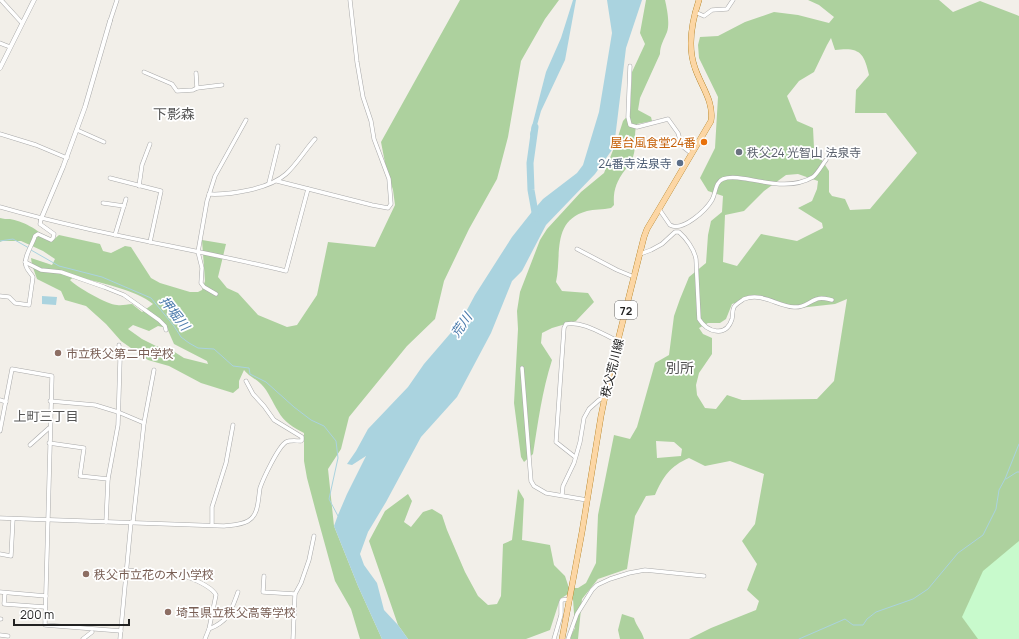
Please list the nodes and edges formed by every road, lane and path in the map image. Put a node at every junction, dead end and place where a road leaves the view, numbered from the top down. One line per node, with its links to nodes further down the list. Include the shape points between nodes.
1 (1, 0): 9 (street)
2 (34, 0): 9 (street)
3 (117, 0): 8 (street)
4 (350, 0): 32 (street, via 364,97 374,139 389,179 391,204 388,208)
5 (699, 0): 7 (main road, 秩父荒川線 / 72)
6 (732, 0): 7 (street, via 727,9 712,10 704,16)
7 (696, 12): 25 (main road, 秩父荒川線 / 72, via 691,52 694,67 710,101 712,113 711,121)
8 (110, 21): 19 (street)
9 (22, 23): 11 (street)
10 (0, 43): 11 (street)
11 (10, 47): 13 (street)
12 (630, 66): 25 (street, via 630,125 637,127 668,119 678,133 682,146)
13 (0, 68)
14 (144, 72): 17 (street, via 172,84 177,91)
15 (196, 73): 17 (street)
16 (222, 85): 17 (street)
17 (197, 88)
18 (246, 120): 33 (street, via 223,161)
19 (77, 130): 22 (street); 26 (street)
20 (0, 134): 26 (street)
21 (315, 139): 29 (street, via 290,170)
22 (104, 142)
23 (150, 144): 31 (street, via 142,165)
24 (278, 146): 30 (street)
25 (692, 154): 38 (main road, 秩父荒川線 / 72)
26 (67, 158): 39 (street)
27 (826, 160): 38 (street, via 814,176 789,185 733,177 723,179 718,182 708,205 696,218 682,225 670,225)
28 (110, 178): 31 (street)
29 (277, 181): 30 (street); 32 (street)
30 (269, 184): 33 (street, via 238,193)
31 (139, 186): 41 (street, via 161,191)
32 (308, 189): 43 (street, via 286,271)
33 (209, 194): 43 (street)
34 (126, 199): 36 (street)
35 (103, 203): 36 (street)
36 (124, 206): 40 (street)
37 (0, 207): 39 (street)
38 (659, 208): 44 (main road, 秩父荒川線 / 72, via 647,229)
39 (41, 219): 40 (street); 45 (street, via 40,224 54,234 53,238 51,240 38,234 35,236)
40 (116, 234): 41 (street)
41 (150, 242): 43 (street)
42 (577, 249): 46 (street)
43 (198, 252): 47 (street, via 202,268 202,286)
44 (640, 254): 46 (main road, 秩父荒川線 / 72); 49 (street, via 662,244 675,232 682,234 695,253 699,319 703,325 716,332 727,326 735,306 743,300 762,297 793,307 801,307 817,298)
45 (25, 262): 48 (street, via 26,268 33,276 29,305); 50 (street, via 40,270 62,272 124,295 156,317)
46 (634, 277): 51 (main road, 秩父荒川線 / 72)
47 (216, 294)
48 (0, 296)
49 (832, 300)
50 (166, 330)
51 (618, 340): 56 (main road, 秩父荒川線 / 72); 67 (street, via 580,324 566,324 564,328 556,442)
52 (119, 345): 60 (street)
53 (522, 368): 69 (street, via 531,481 534,486 546,493)
54 (154, 370): 61 (street)
55 (246, 382): 76 (street, via 274,420 302,437 302,440 287,442 276,455 261,487 254,517 240,524)
56 (605, 397): 67 (street, via 589,409 584,418); 70 (main road, 秩父荒川線 / 72)
57 (0, 400): 59 (street)
58 (50, 401): 59 (street, via 52,376 12,369); 60 (street, via 95,405); 63 (street)
59 (6, 402): 64 (street)
60 (118, 412): 61 (street); 68 (street)
61 (144, 423): 75 (street)
62 (233, 425): 76 (street, via 226,463 212,508)
63 (50, 428): 65 (street); 66 (street)
64 (0, 431)
65 (49, 443): 68 (street, via 84,448 80,476); 73 (street)
66 (30, 445)
67 (575, 457): 69 (street)
68 (108, 479): 74 (street)
69 (562, 495): 70 (street)
70 (587, 500): 86 (main road, 秩父荒川線 / 72)
71 (0, 518): 72 (street)
72 (13, 519): 73 (street); 78 (street, via 11,556)
73 (48, 520): 74 (street); 85 (street)
74 (106, 522): 75 (street)
75 (132, 522): 76 (street); 79 (street)
76 (212, 525)
77 (314, 536): 84 (street, via 309,560)
78 (0, 554)
79 (126, 570): 88 (street, via 185,576 214,591 216,595); 90 (street)
80 (264, 576): 84 (street, via 263,592)
81 (704, 576): 100 (street, via 645,570 597,585 578,614)
82 (2, 592): 85 (street); 87 (street, via 4,604)
83 (238, 592): 88 (street, via 227,619)
84 (295, 594): 97 (street)
85 (46, 596): 87 (street)
86 (570, 599): 98 (street, via 566,598 561,602 561,615); 99 (main road, 秩父荒川線 / 72)
87 (45, 607): 89 (street, via 45,625)
88 (209, 629): 96 (street)
89 (92, 631): 90 (street); 93 (street); 94 (street)
90 (121, 631): 95 (street)
91 (0, 635): 92 (street)
92 (8, 636)
93 (83, 639)
94 (90, 639)
95 (120, 639)
96 (205, 639)
97 (293, 639)
98 (554, 639)
99 (562, 639)
100 (568, 639)

